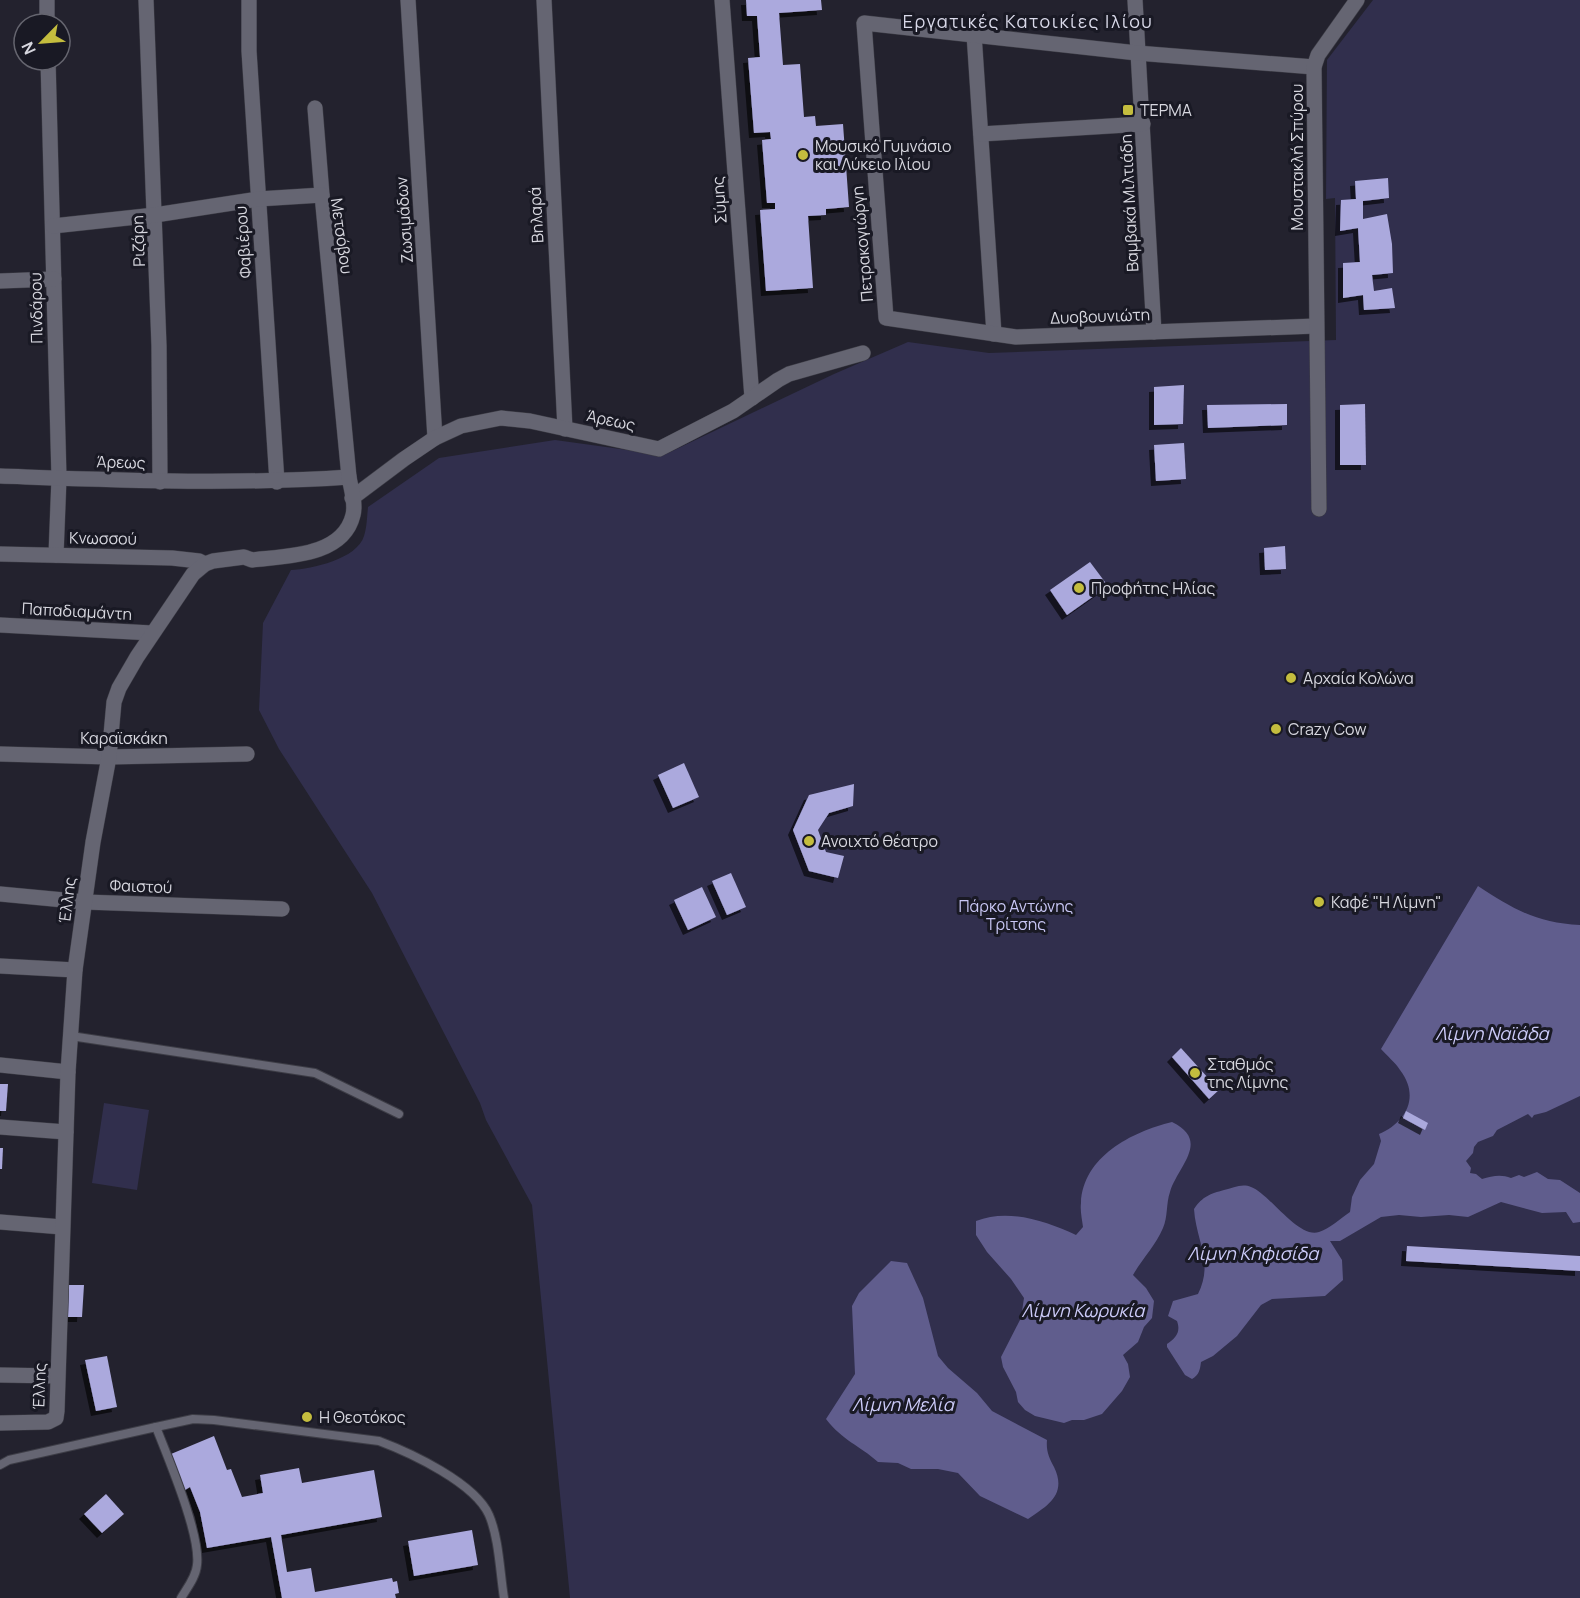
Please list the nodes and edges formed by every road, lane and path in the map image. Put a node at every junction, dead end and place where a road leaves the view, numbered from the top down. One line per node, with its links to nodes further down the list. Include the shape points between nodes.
1 (146, 0): 17 (street, Ριζάρη)
2 (249, 0): 16 (street, Φαβιέρου)
3 (408, 0): 28 (street, Ζωσιμάδων)
4 (544, 0): 27 (street, Βηλαρά)
5 (722, 0): 26 (street, Σύμης)
6 (1135, 0): 9 (street, Βαμβακά Μιλτιάδη)
7 (1357, 0): 10 (street, Μουστακλή Σπύρου, via 1318,55)
8 (974, 34): 9 (street); 14 (street); 21 (street, Πετρακογιώργη, via 864,23)
9 (1137, 53): 10 (street); 13 (street, Βαμβακά Μιλτιάδη)
10 (1314, 67): 22 (street, Μουστακλή Σπύρου)
11 (48, 72): 18 (street, Πινδάρου)
12 (315, 108): 15 (street)
13 (1143, 124): 14 (street); 23 (street, Βαμβακά Μιλτιάδη)
14 (981, 134): 24 (street)
15 (322, 195): 16 (street, Μετσόβου); 30 (street, Μετσόβου)
16 (258, 199): 17 (street, Μετσόβου); 33 (street, Φαβιέρου)
17 (155, 215): 18 (street, Μετσόβου); 32 (street, Ριζάρη)
18 (53, 226): 19 (street, Πινδάρου)
19 (54, 279): 20 (street); 31 (street, Πινδάρου)
20 (0, 281)
21 (886, 318): 24 (street, Δυοβουνιώτη)
22 (1316, 326): 23 (street, Δυοβουνιώτη); 35 (street, Μουστακλή Σπύρου)
23 (1154, 332): 24 (street, Δυοβουνιώτη, via 1016,337)
24 (994, 334)
25 (863, 353): 26 (street, Άρεως, via 789,374)
26 (752, 398): 27 (street, Άρεως, via 659,449)
27 (565, 429): 28 (street, Άρεως, via 501,418 461,426)
28 (435, 438): 34 (street, Άρεως)
29 (0, 476): 31 (street, Άρεως)
30 (349, 477): 33 (street, Άρεως); 34 (street)
31 (59, 478): 32 (street, Άρεως); 37 (street, Πινδάρου)
32 (160, 482): 33 (street, Άρεως)
33 (277, 482)
34 (352, 498): 38 (street, via 353,516 345,532 325,546 309,553 252,560 227,558)
35 (1319, 508)
36 (0, 554): 37 (street, Κνωσσού)
37 (56, 555): 38 (street, Κνωσσού, via 172,558)
38 (205, 564): 40 (street, Έλλης, via 187,581)
39 (0, 625): 40 (street, Παπαδιαμάντη)
40 (152, 633): 43 (street, Έλλης, via 114,702)
41 (0, 754): 43 (street, Καραϊσκάκη)
42 (247, 754): 43 (street, Καραϊσκάκη)
43 (109, 757): 45 (street, Έλλης)
44 (0, 894): 45 (street, Φαιστού)
45 (85, 902): 46 (street, Φαιστού); 48 (street, Έλλης)
46 (282, 909)
47 (0, 966): 48 (street)
48 (75, 970): 49 (street, Έλλης)
49 (71, 1036): 51 (street, Έλλης); 52 (lane, via 315,1073)
50 (0, 1065): 51 (street)
51 (68, 1072): 54 (street, Έλλης)
52 (399, 1114)
53 (0, 1126): 54 (street)
54 (66, 1132): 56 (street, Έλλης)
55 (0, 1222): 56 (street)
56 (62, 1227): 58 (street, Έλλης)
57 (0, 1375): 58 (street)
58 (57, 1376): 59 (street, Έλλης, via 56,1418 48,1422)
59 (0, 1423)
60 (156, 1427): 61 (lane, via 9,1460); 62 (lane, via 197,1551 197,1567); 63 (lane, via 193,1419 214,1420 379,1441 401,1449 482,1501 495,1536)
61 (0, 1466)
62 (181, 1598)
63 (504, 1598)

